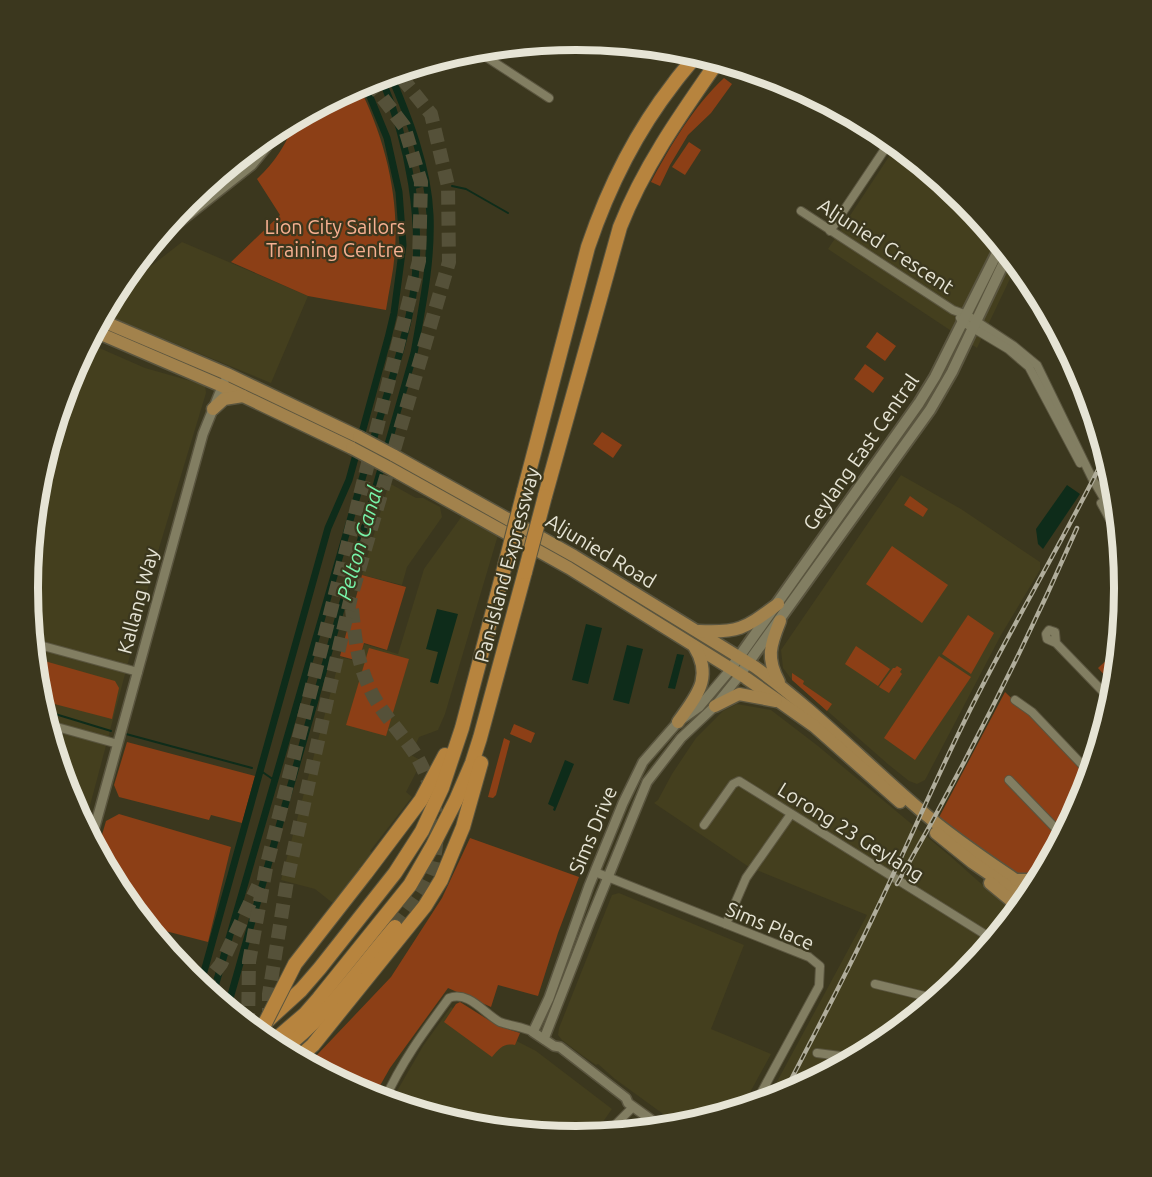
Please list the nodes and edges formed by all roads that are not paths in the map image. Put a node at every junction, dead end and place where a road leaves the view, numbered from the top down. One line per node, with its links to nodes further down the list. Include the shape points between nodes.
1 (492, 57): 4 (street)
2 (691, 62): 39 (highway, Pan-Island Expressway, bridge, via 639,134 614,181 588,247 469,697 454,723)
3 (713, 68): 41 (highway, Pan-Island Expressway, bridge, via 675,122 631,198 620,227)
4 (549, 98)
5 (265, 149): 8 (street, via 252,165)
6 (888, 150): 9 (street)
7 (801, 211): 9 (street, Aljunied Crescent)
8 (187, 216)
9 (832, 232): 12 (street, Aljunied Crescent)
10 (997, 253): 12 (main road, Geylang East Central)
11 (1004, 262): 14 (main road, Geylang East Central)
12 (965, 318): 14 (street, Aljunied Crescent); 23 (main road, Geylang East Central, via 919,403)
13 (107, 324): 16 (main road, Aljunied Road)
14 (975, 325): 21 (street, via 1037,364); 22 (street, via 1029,367); 24 (main road, Geylang East Central, via 930,410)
15 (102, 334): 16 (main road, Aljunied Road)
16 (225, 380): 17 (main road, Aljunied Road); 18 (street, Kallang Way); 19 (main road, Aljunied Road)
17 (244, 396): 18 (main road, via 224,399); 19 (main road, Aljunied Road)
18 (213, 409): 30 (street, Kallang Way)
19 (355, 442): 20 (main road, Aljunied Road, bridge)
20 (390, 460): 25 (main road, Aljunied Road, via 574,556); 28 (main road, Aljunied Road)
21 (1108, 505)
22 (1110, 519)
23 (778, 604): 25 (main road, via 743,628); 29 (main road, Geylang East Central)
24 (780, 621): 29 (main road, Geylang East Central); 32 (main road, via 770,655 771,669)
25 (698, 632): 29 (main road, Aljunied Road)
26 (1056, 643): 33 (street)
27 (41, 645): 30 (street)
28 (694, 645): 31 (main road, Aljunied Road); 37 (main road, via 702,661 703,679)
29 (743, 660): 31 (main road, Geylang East Central); 32 (main road, Aljunied Road)
30 (138, 672): 40 (street, Kallang Way)
31 (735, 672): 35 (main road, Aljunied Road); 36 (street, Sims Drive); 37 (street, Sims Drive)
32 (781, 686): 51 (main road, Aljunied Road, via 931,819)
33 (1104, 693)
34 (1015, 700): 42 (street, via 1032,712)
35 (783, 703): 36 (main road, via 739,693); 48 (main road, Aljunied Road)
36 (715, 706): 50 (street, Sims Drive, via 681,738 647,782)
37 (678, 722): 49 (street, Sims Drive, via 643,762)
38 (55, 726): 40 (street)
39 (457, 731): 61 (highway, via 442,788 422,831 395,873 310,979); 62 (highway, bridge, via 406,821 295,964)
40 (120, 737): 46 (street, Kallang Way)
41 (480, 738): 64 (highway, Pan-Island Expressway, via 456,800 410,885 319,998); 67 (highway, via 484,751 463,827 441,880 425,906)
42 (1084, 767)
43 (1009, 780): 47 (street)
44 (791, 814): 45 (street, Lorong 23 Geylang, via 735,781); 56 (street, via 746,878); 58 (street, Lorong 23 Geylang)
45 (704, 825)
46 (94, 829)
47 (1057, 831)
48 (972, 862): 54 (main road, Aljunied Road); 55 (main road)
49 (595, 872): 50 (street, Sims Place); 63 (street, Sims Drive, via 546,1005)
50 (608, 877): 56 (street, Sims Place); 65 (street, Sims Drive)
51 (1016, 880): 52 (main road); 53 (main road, Aljunied Road)
52 (1029, 880)
53 (1025, 886)
54 (1019, 895)
55 (1013, 902)
56 (726, 924): 73 (street, Sims Place, via 809,957 820,966 819,986)
57 (395, 927): 66 (highway, via 325,1010)
58 (987, 936)
59 (875, 984): 60 (street)
60 (927, 997)
61 (261, 1025)
62 (263, 1027)
63 (531, 1031): 65 (street); 72 (street, via 500,1022 465,998 449,998 411,1048)
64 (278, 1037)
65 (544, 1039): 74 (street)
66 (289, 1044)
67 (313, 1045): 68 (highway); 70 (highway)
68 (304, 1053)
69 (817, 1053): 71 (street)
70 (309, 1056)
71 (843, 1056)
72 (388, 1092)
73 (761, 1094)
74 (631, 1105): 75 (street); 76 (street)
75 (653, 1121)
76 (613, 1126)

